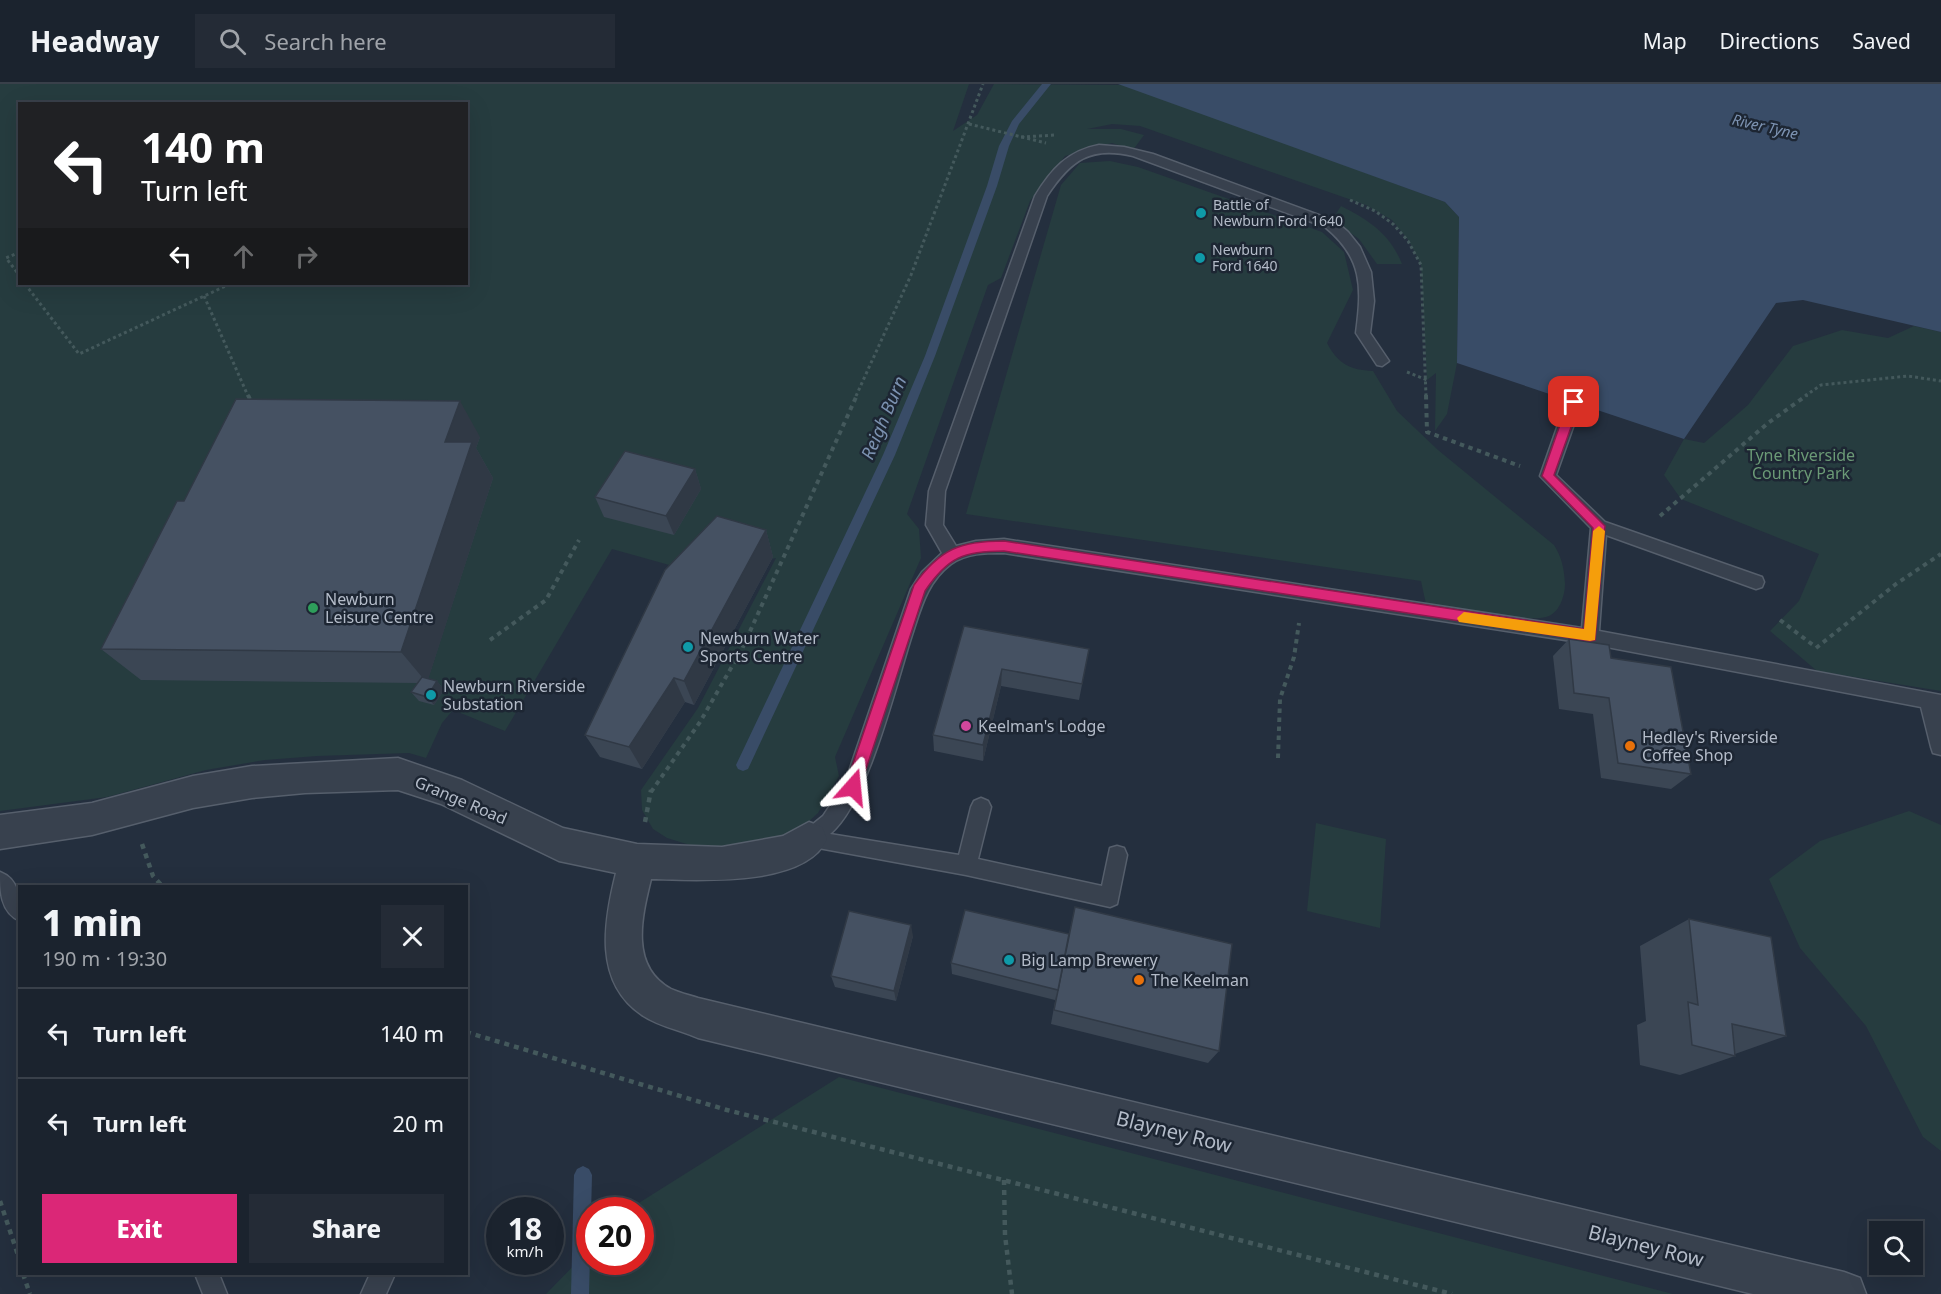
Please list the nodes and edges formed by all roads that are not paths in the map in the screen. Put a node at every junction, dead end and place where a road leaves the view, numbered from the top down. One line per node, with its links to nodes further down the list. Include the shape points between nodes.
1 (1382, 361): 4 (lane, via 1364,333 1367,287 1356,246 1348,236 1330,224 1146,157 1099,148 1083,153 1059,169 1041,196 937,491 932,513 936,534)
2 (1574, 402): 3 (lane, via 1548,476)
3 (1599, 526): 5 (lane); 6 (lane)
4 (952, 554): 6 (lane, via 978,546 1004,546 1303,592 1539,636); 11 (lane, via 934,567 919,589 853,787 830,822)
5 (1756, 582)
6 (1590, 636): 7 (lane)
7 (1935, 701): 8 (lane)
8 (1940, 747)
9 (981, 807): 14 (lane)
10 (0, 832): 13 (street, Grange Road, via 92,819 193,792 252,782 398,774 450,791 559,844)
11 (809, 839): 13 (street, Grange Road, via 771,856 722,864); 14 (lane)
12 (1117, 855): 14 (lane, via 1110,897)
13 (637, 861): 21 (street, Blayney Row, via 622,928 626,969 652,999 698,1018)
14 (966, 866)
15 (0, 881): 16 (lane)
16 (18, 908)
17 (207, 1275): 19 (lane)
18 (382, 1275): 20 (lane)
19 (215, 1294)
20 (373, 1294)
21 (1844, 1294)

